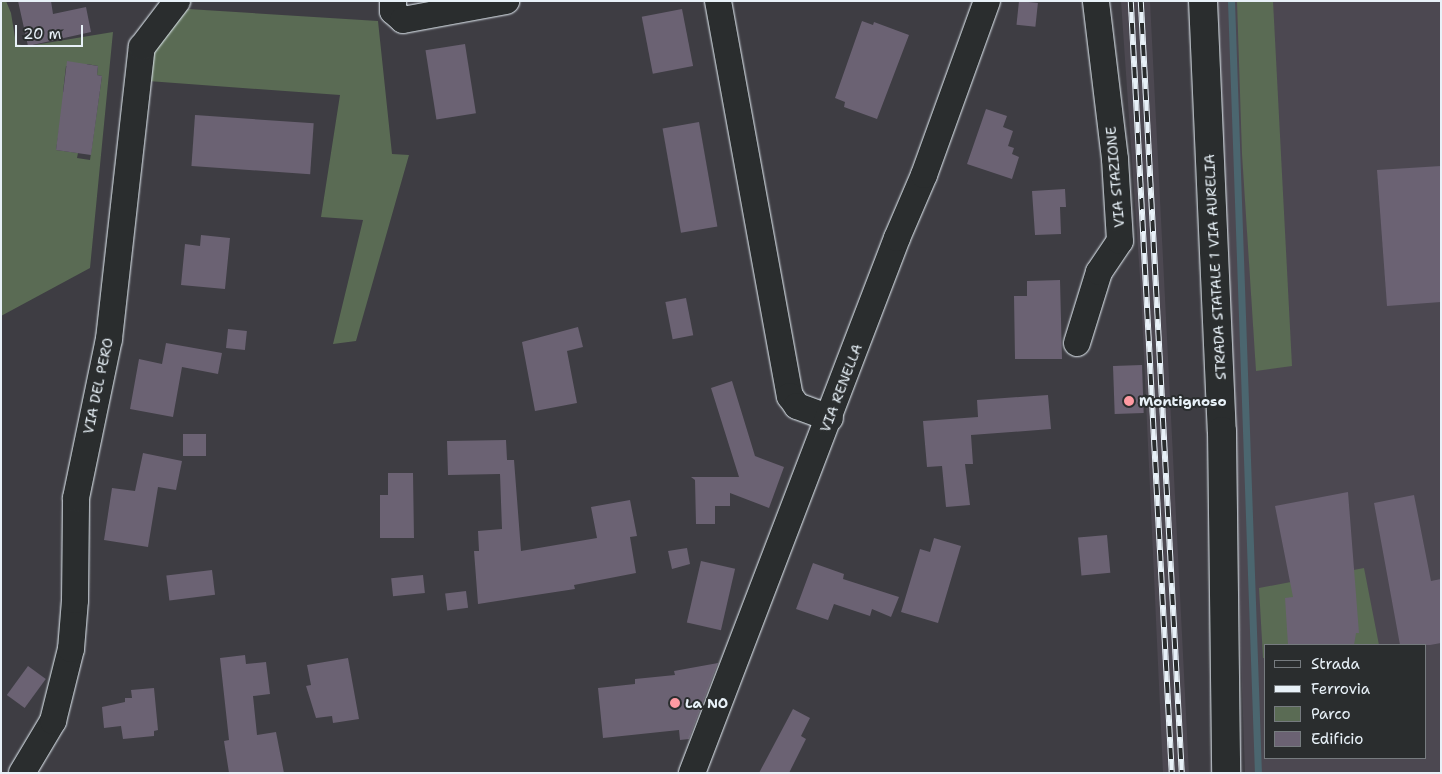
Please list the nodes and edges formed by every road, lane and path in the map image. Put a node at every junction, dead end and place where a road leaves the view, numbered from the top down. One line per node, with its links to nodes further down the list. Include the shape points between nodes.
1 (177, 1): 10 (street, VIA DEL PERO, via 142,47 108,339 76,498 71,650 54,721)
2 (394, 1): 3 (street, via 393,12 404,20)
3 (506, 1)
4 (718, 1): 9 (street, via 790,396 797,406)
5 (987, 1): 9 (street, VIA RENELLA)
6 (1096, 1): 8 (street, VIA STAZIONE, via 1115,159 1120,241 1099,272)
7 (1204, 1): 12 (main road, STRADA STATALE 1 VIA AURELIA, via 1222,432)
8 (1077, 343)
9 (830, 418): 11 (street, VIA RENELLA)
10 (22, 773)
11 (692, 773)
12 (1226, 773)

